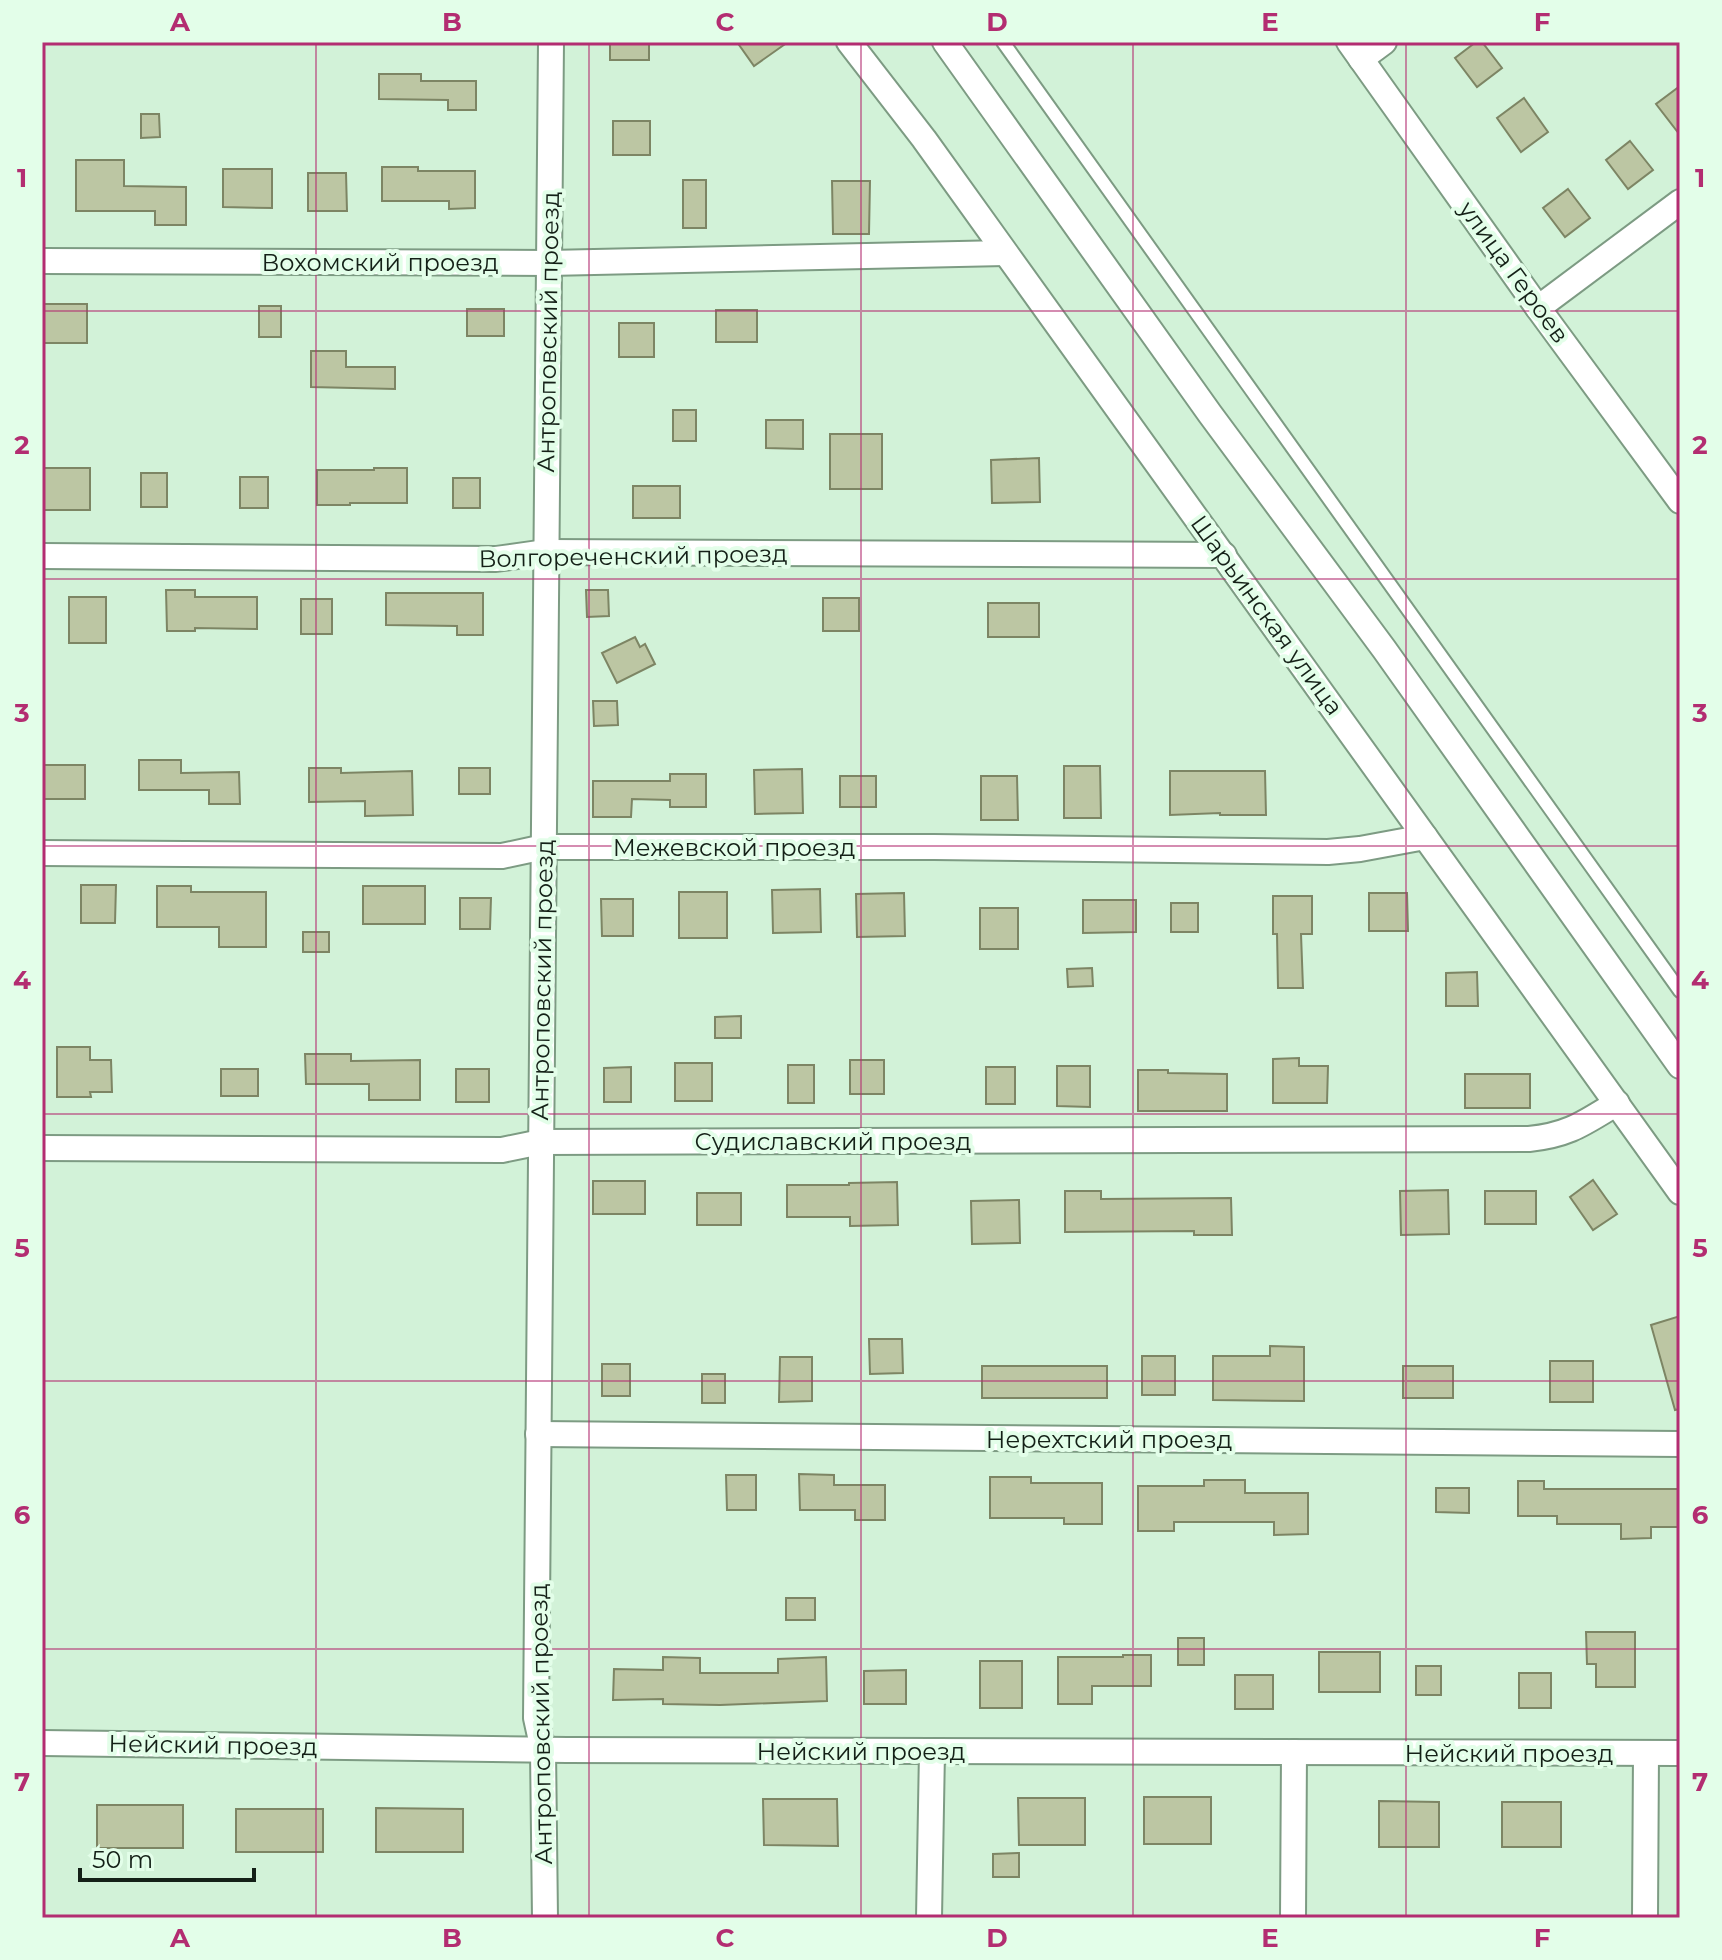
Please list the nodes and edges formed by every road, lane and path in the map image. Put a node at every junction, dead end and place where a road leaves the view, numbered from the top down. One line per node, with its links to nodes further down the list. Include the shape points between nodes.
1 (551, 42): 10 (street, Антроповский проезд)
2 (849, 42): 8 (street, Шарьинская улица)
3 (945, 42): 20 (street)
4 (1003, 42): 19 (lane)
5 (1384, 42): 6 (street)
6 (1355, 51): 11 (street, улица Героев)
7 (1680, 202): 11 (street)
8 (1005, 253): 10 (street, Вохомский проезд); 14 (street, Шарьинская улица)
9 (42, 261): 10 (street, Вохомский проезд)
10 (549, 263): 13 (street, Антроповский проезд)
11 (1538, 308): 12 (street, улица Героев)
12 (1680, 501)
13 (546, 552): 14 (street, Волгореченский проезд); 15 (street, Волгореченский проезд, via 496,559); 17 (street, Антроповский проезд)
14 (1224, 555): 16 (street, Шарьинская улица)
15 (42, 556)
16 (1425, 837): 17 (street, Межевской проезд, via 1328,852); 21 (street, Шарьинская улица)
17 (544, 847): 18 (street, Межевской проезд, via 502,856); 22 (street, Антроповский проезд)
18 (42, 853)
19 (1680, 991)
20 (1680, 1066)
21 (1617, 1103): 22 (street, Судиславский проезд, via 1574,1129 1529,1139); 24 (street, Шарьинская улица)
22 (541, 1142): 23 (street, Судиславский проезд, via 502,1150); 25 (street, Антроповский проезд)
23 (42, 1148)
24 (1680, 1192)
25 (538, 1434): 26 (street, Нерехтский проезд); 28 (street, Антроповский проезд, via 536,1718)
26 (1680, 1444)
27 (42, 1743): 28 (street, Нейский проезд)
28 (543, 1750): 29 (street, Нейский проезд); 33 (street, Антроповский проезд)
29 (932, 1751): 30 (street, Нейский проезд); 34 (street)
30 (1294, 1752): 31 (street, Нейский проезд); 35 (street)
31 (1646, 1753): 32 (street, Нейский проезд); 36 (street)
32 (1680, 1753)
33 (545, 1918)
34 (929, 1918)
35 (1293, 1918)
36 (1645, 1918)

